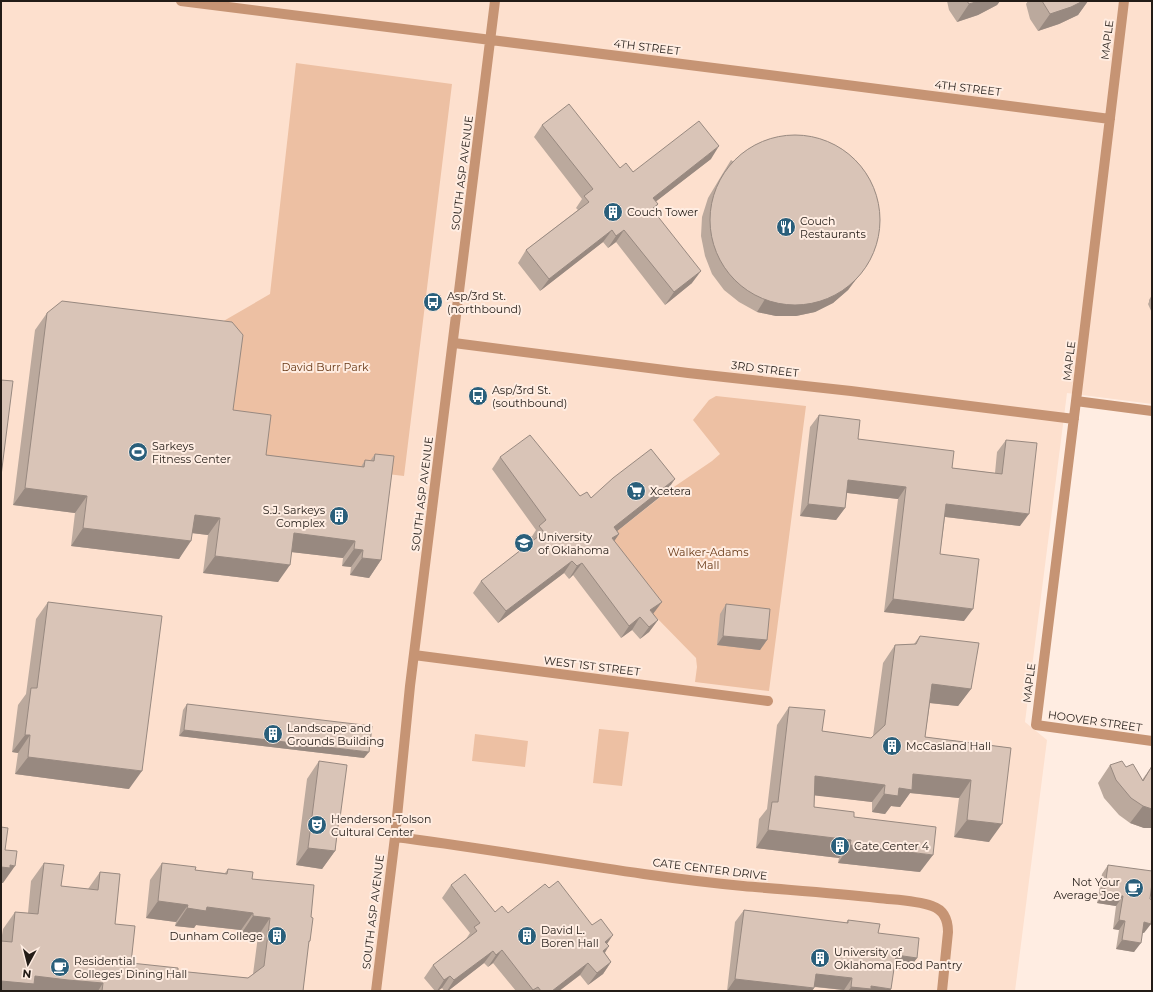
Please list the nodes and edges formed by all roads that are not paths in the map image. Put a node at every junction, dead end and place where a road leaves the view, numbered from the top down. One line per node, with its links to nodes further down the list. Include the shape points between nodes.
1 (181, 1): 4 (street, 4TH STREET)
2 (495, 1): 4 (street, SOUTH ASP AVENUE)
3 (1124, 1): 5 (street, MAPLE)
4 (490, 40): 5 (street, 4TH STREET); 6 (street, SOUTH ASP AVENUE)
5 (1110, 119): 7 (street, MAPLE)
6 (454, 343): 9 (street, 3RD STREET); 10 (street, SOUTH ASP AVENUE)
7 (1076, 401): 8 (street); 9 (street, MAPLE)
8 (1152, 411)
9 (1074, 419): 12 (street, MAPLE)
10 (414, 655): 11 (street, WEST 1ST STREET); 14 (street, SOUTH ASP AVENUE)
11 (768, 701)
12 (1036, 725): 13 (street, HOOVER STREET)
13 (1152, 741)
14 (395, 837): 15 (street, SOUTH ASP AVENUE); 16 (street, CATE CENTER DRIVE, via 742,886 834,893 933,906 941,911 948,922)
15 (376, 991)
16 (942, 991)

